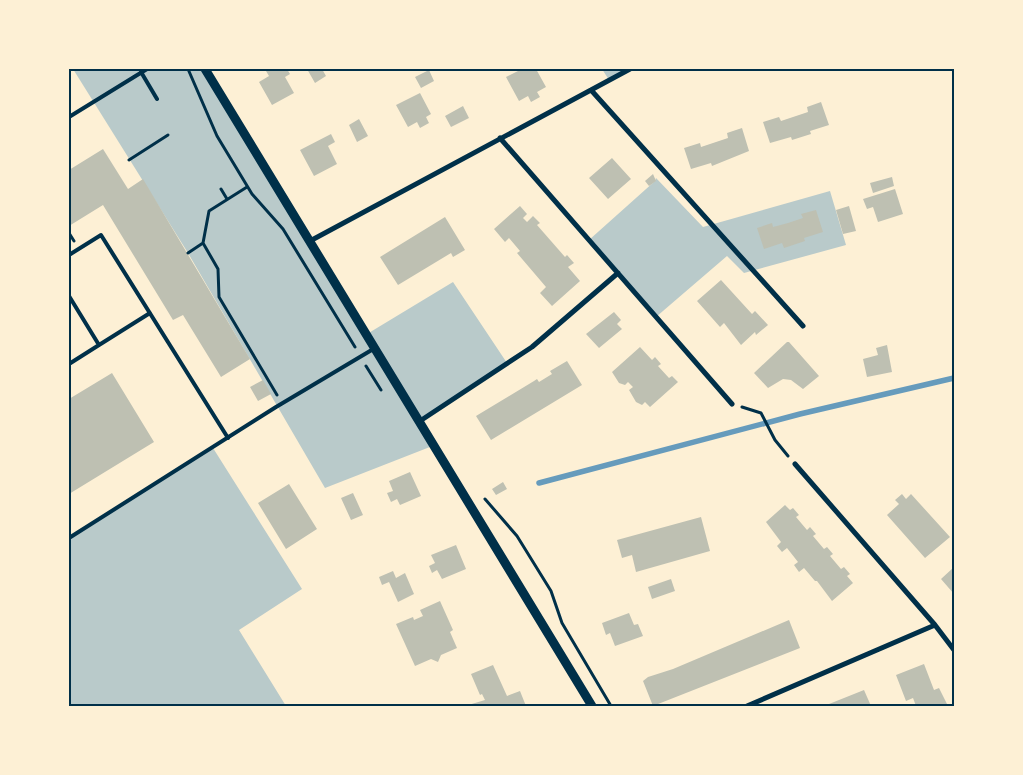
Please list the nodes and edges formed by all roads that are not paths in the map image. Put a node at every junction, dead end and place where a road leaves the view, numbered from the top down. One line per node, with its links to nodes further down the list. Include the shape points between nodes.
1 (147, 69): 4 (lane)
2 (204, 69): 9 (street)
3 (630, 69): 5 (street)
4 (141, 72): 6 (lane); 7 (lane)
5 (591, 90): 8 (street); 14 (street)
6 (157, 100)
7 (69, 117)
8 (500, 138): 9 (street); 11 (street)
9 (310, 241): 16 (street)
10 (69, 255): 13 (lane, via 101,235)
11 (618, 273): 18 (street); 19 (street, via 532,347)
12 (69, 296): 15 (lane)
13 (150, 313): 15 (lane); 20 (lane)
14 (803, 326)
15 (99, 345): 17 (lane)
16 (375, 348): 19 (street); 20 (lane)
17 (69, 364)
18 (732, 404)
19 (420, 421): 25 (street)
20 (228, 438): 22 (lane)
21 (795, 464): 23 (street)
22 (69, 538)
23 (935, 625): 24 (street); 26 (street)
24 (954, 650)
25 (592, 706)
26 (747, 706)

